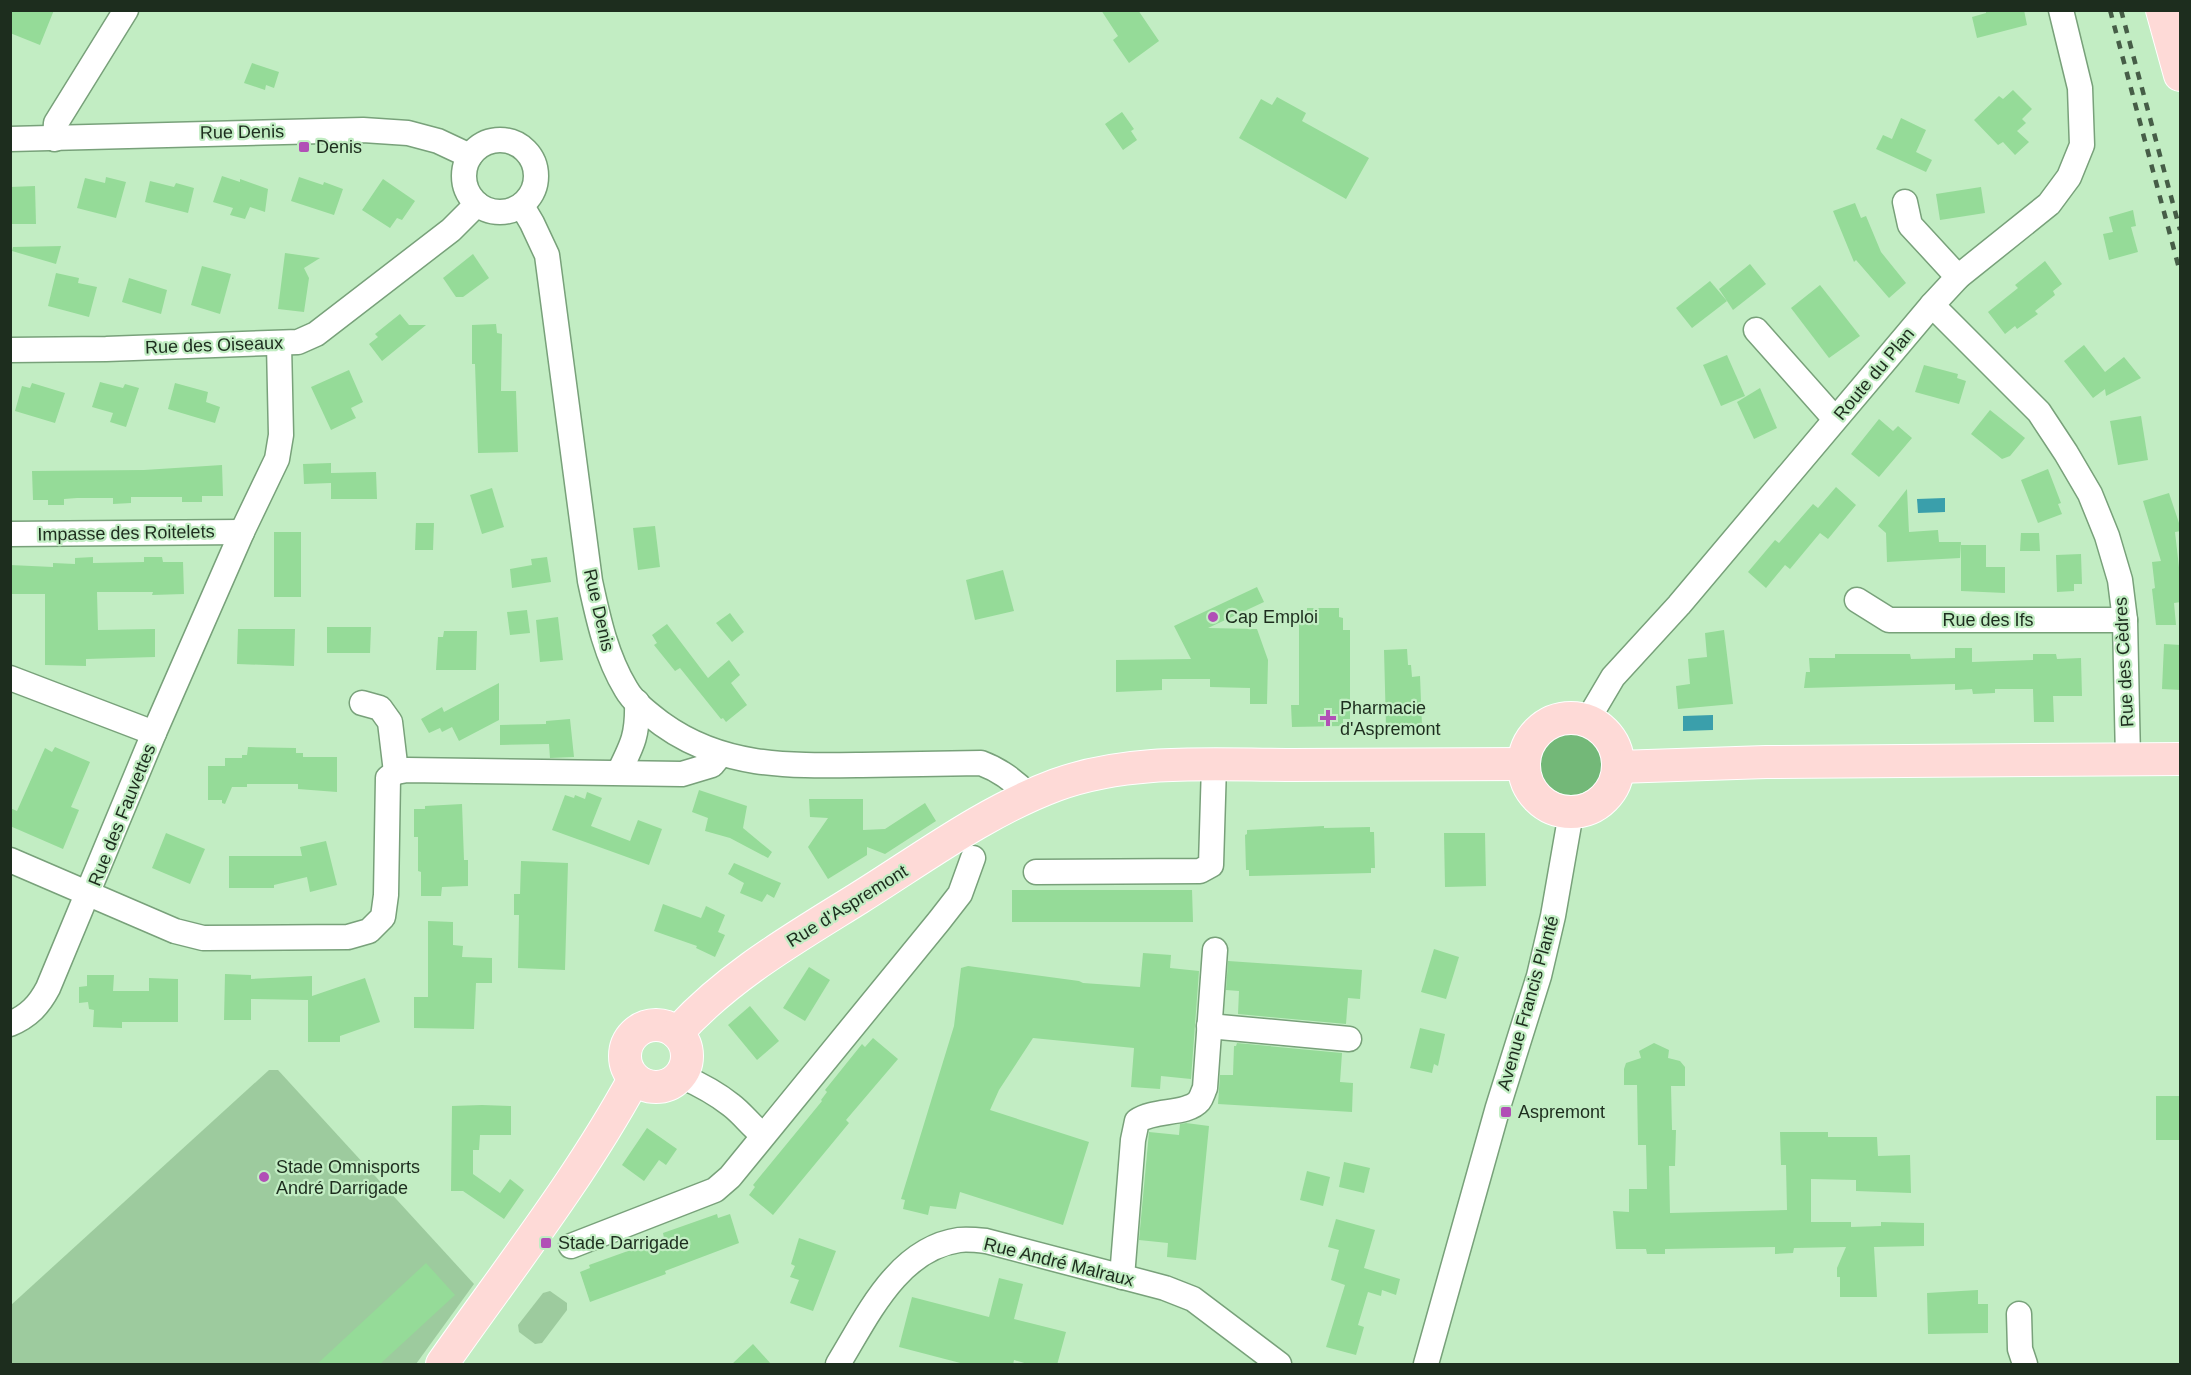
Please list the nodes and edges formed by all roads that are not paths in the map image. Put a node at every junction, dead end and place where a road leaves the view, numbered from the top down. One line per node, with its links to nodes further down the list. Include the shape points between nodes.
1 (126, 10): 6 (street, via 56,123)
2 (2061, 10): 11 (street, Route du Plan, via 2080,88 2082,145 2069,177 2049,204)
3 (2162, 10): 4 (main road)
4 (2181, 75)
5 (10, 139): 6 (street, Rue Denis)
6 (55, 139): 7 (street, Rue Denis, via 363,130 438,141)
7 (470, 156): 9 (street, via 464,176); 10 (street, via 493,140 521,146 531,156 537,183)
8 (1905, 202): 11 (street, via 1910,225)
9 (477, 204): 10 (street, via 491,212 507,213); 14 (street, Rue des Oiseaux, via 451,230 316,334 298,342)
10 (522, 206): 22 (street, Rue Denis, via 547,255 578,499 598,619 610,657)
11 (1958, 277): 12 (street, Route du Plan)
12 (1932, 305): 16 (street, Route du Plan); 20 (street, Rue des Cèdres, via 2039,412 2066,453 2090,494 2107,536 2120,580)
13 (1756, 330): 16 (street)
14 (279, 344): 15 (street, Rue des Oiseaux); 17 (street, Rue des Fauvettes, via 281,435 277,459)
15 (10, 350)
16 (1835, 419): 24 (street, Route du Plan, via 1679,605 1613,677)
17 (242, 532): 18 (street, Impasse des Roitelets); 25 (street, Rue des Fauvettes)
18 (10, 534)
19 (1857, 600): 20 (street, Rue des Ifs, via 1889,620)
20 (2125, 620): 27 (street, Rue des Cèdres)
21 (10, 678): 25 (street)
22 (637, 702): 26 (street, Rue Denis, via 680,737); 33 (street, via 638,726)
23 (362, 703): 32 (street, Rue des Fauvettes, via 380,708 390,722)
24 (1587, 721): 29 (main road, via 1562,719 1545,727 1531,740); 31 (main road, via 1610,739)
25 (154, 734): 39 (street, Rue des Fauvettes)
26 (721, 754): 33 (street, via 712,765 682,774); 34 (street, Rue Denis, via 798,766 981,763 1010,778)
27 (2128, 759): 28 (main road); 31 (main road)
28 (2181, 759)
29 (1524, 764): 30 (main road, Rue d'Aspremont); 35 (main road, via 1532,792 1543,803)
30 (1214, 765): 34 (main road, Rue d'Aspremont, via 1132,768 1095,774); 38 (street, via 1211,865 1200,871)
31 (1618, 767): 35 (main road, via 1616,781 1604,799)
32 (396, 772): 33 (street); 39 (street, Rue des Fauvettes, via 388,778 383,917 369,931 348,937 203,938 175,930)
33 (619, 772)
34 (1029, 796): 43 (main road, Rue d'Aspremont, via 766,956)
35 (1571, 813): 54 (street, Avenue Francis Planté, via 1539,976)
36 (973, 858): 47 (street, via 960,894)
37 (10, 860): 39 (street)
38 (1036, 872)
39 (89, 892): 41 (street, via 38,1005)
40 (1215, 950): 42 (street)
41 (10, 1024)
42 (1209, 1026): 44 (street); 49 (street, via 1205,1088 1198,1102 1183,1109 1146,1114 1137,1121)
43 (677, 1033): 45 (main road, via 686,1046 687,1062); 46 (main road, via 663,1026 648,1026 635,1034 626,1046 626,1064)
44 (1349, 1039)
45 (681, 1076): 46 (main road, via 658,1087); 47 (street, via 733,1106)
46 (634, 1079): 51 (main road, via 551,1211)
47 (763, 1135): 48 (street, via 715,1190)
48 (571, 1246)
49 (1122, 1277): 52 (street, Rue André Malraux, via 986,1240 940,1245 922,1253 887,1286); 53 (street, Rue André Malraux, via 1193,1299)
50 (2019, 1314): 55 (street, via 2019,1349)
51 (442, 1365)
52 (838, 1365)
53 (1279, 1365)
54 (1426, 1365)
55 (2025, 1365)

